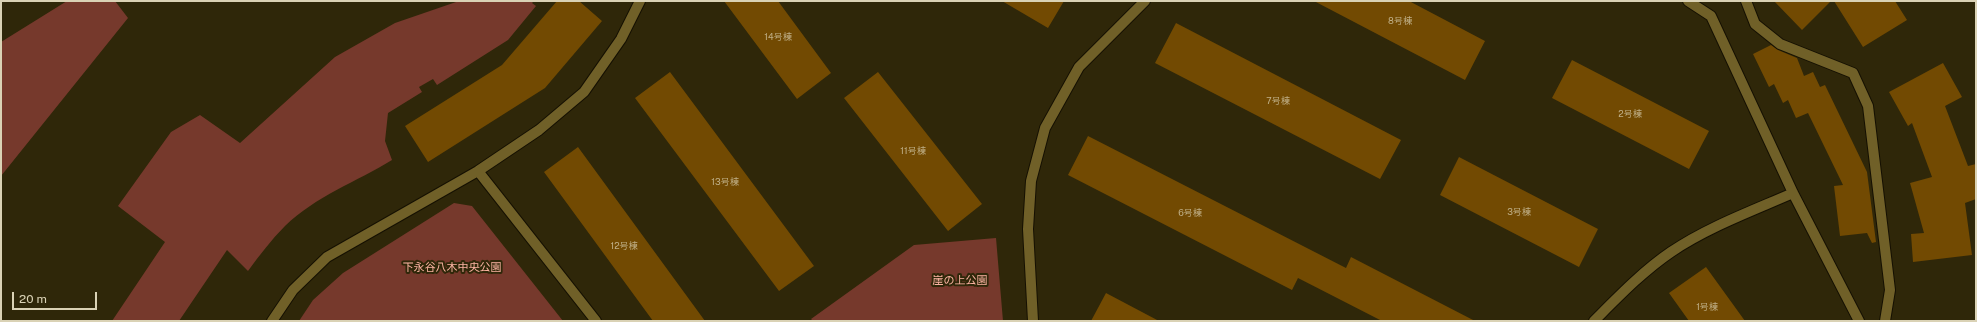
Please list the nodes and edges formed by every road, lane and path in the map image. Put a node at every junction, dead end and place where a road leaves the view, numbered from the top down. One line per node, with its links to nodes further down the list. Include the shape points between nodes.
1 (640, 1): 5 (street, via 622,39 584,92 539,130)
2 (1144, 1): 9 (street, via 1079,67 1045,128 1030,189 1028,229)
3 (1688, 1): 6 (street, via 1711,16)
4 (1746, 1): 12 (street, via 1755,24 1780,44 1853,73 1868,106 1890,290)
5 (478, 171): 7 (street, via 327,257 293,290); 8 (street)
6 (1792, 193): 10 (street, via 1722,224 1672,252 1636,280); 11 (street)
7 (272, 321)
8 (596, 321)
9 (1034, 321)
10 (1594, 321)
11 (1859, 321)
12 (1885, 321)

